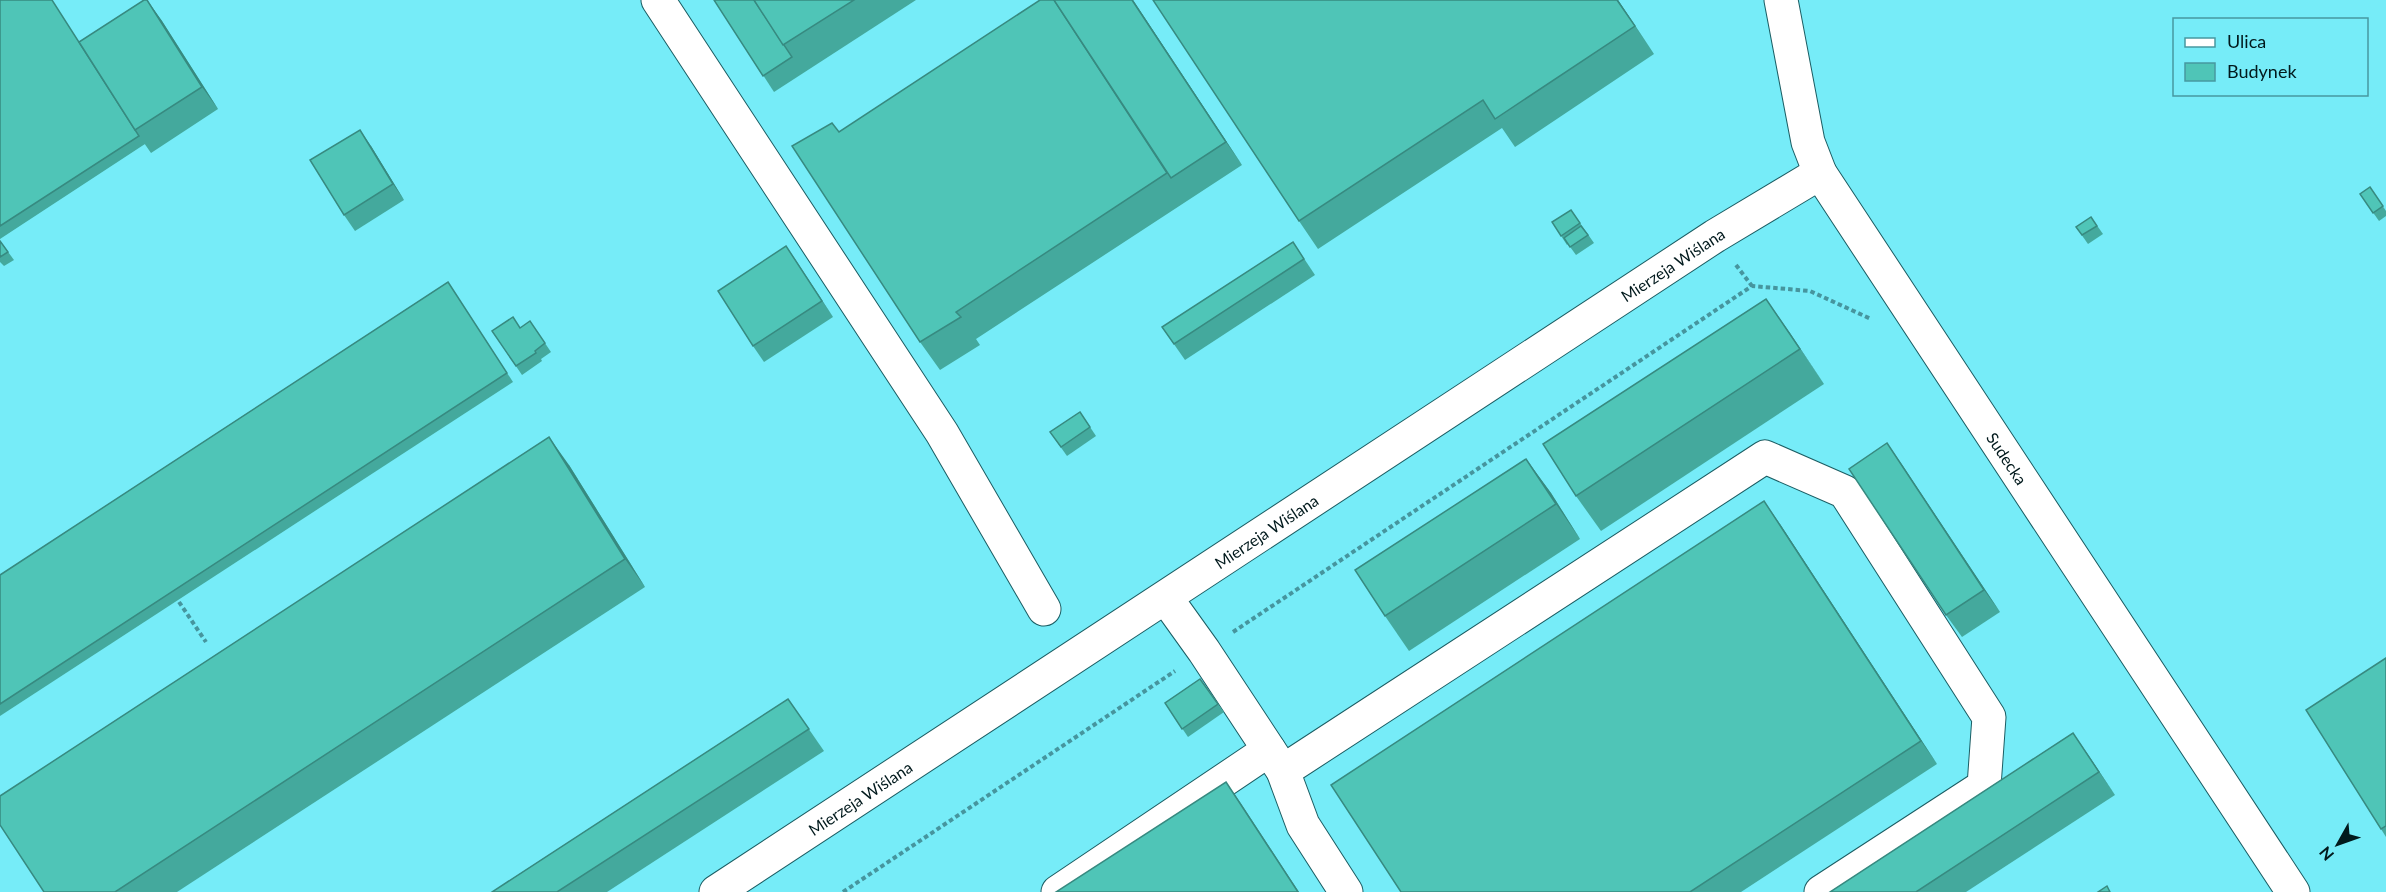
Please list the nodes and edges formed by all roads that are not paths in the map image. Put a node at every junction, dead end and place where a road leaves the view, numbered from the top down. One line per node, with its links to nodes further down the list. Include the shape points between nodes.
1 (658, 0): 5 (street, via 942,433)
2 (1781, 0): 3 (street, Sudecka, via 1808,142)
3 (1820, 173): 4 (street, Mierzeja Wiślana, via 1715,236); 11 (street, Sudecka)
4 (1166, 598): 6 (street); 7 (street, Mierzeja Wiślana)
5 (1044, 609)
6 (1276, 761): 8 (street); 9 (street, via 1303,825); 10 (street, via 1765,457 1845,492 1989,717 1984,786)
7 (716, 892)
8 (1058, 892)
9 (1346, 892)
10 (1821, 892)
11 (2293, 892)

